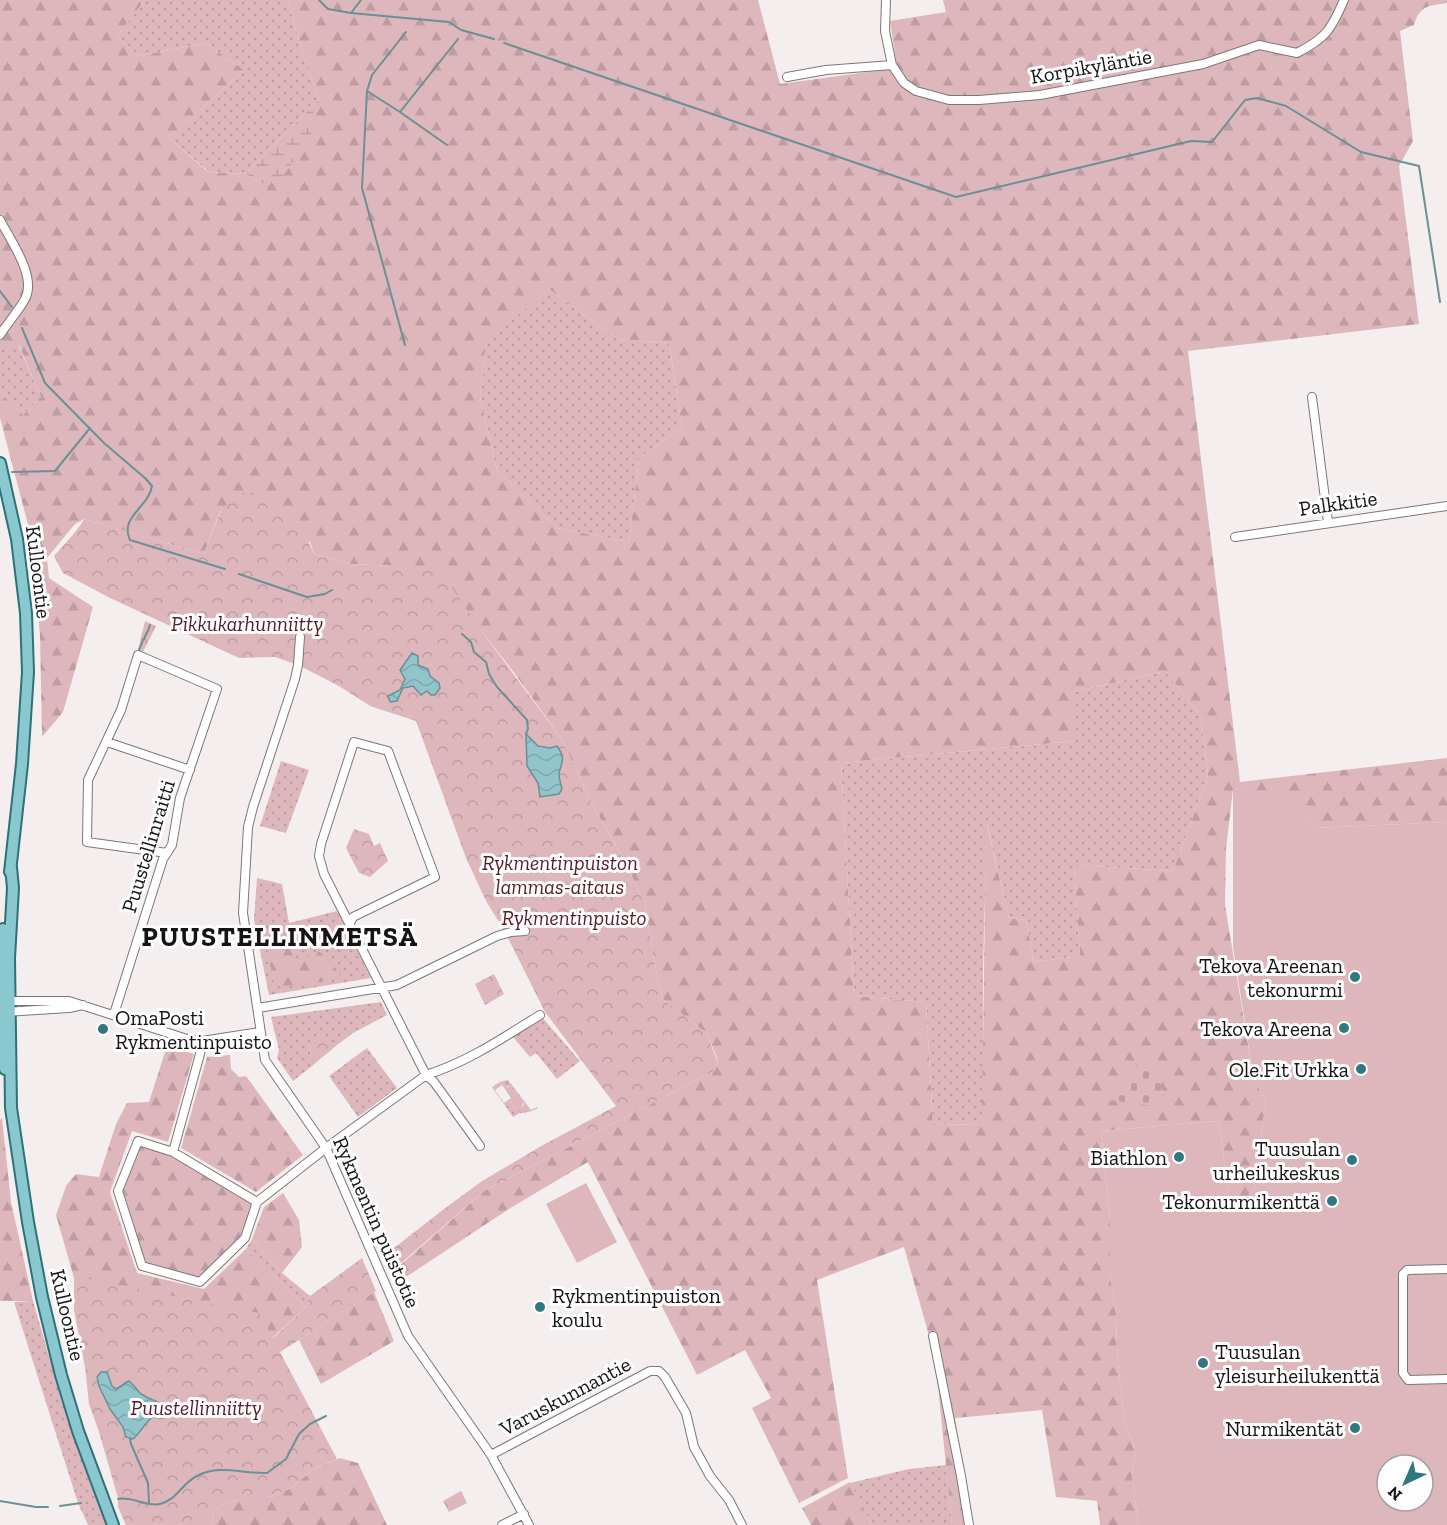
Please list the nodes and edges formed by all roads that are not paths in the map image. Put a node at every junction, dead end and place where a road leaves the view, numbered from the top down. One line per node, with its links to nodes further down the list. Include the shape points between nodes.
1 (886, 0): 3 (street, Korpikyläntie, via 885,31)
2 (1344, 0): 3 (street, Korpikyläntie, via 1332,27 1297,54 1259,45 1203,64 1040,95 949,100 916,91 904,83)
3 (892, 65): 4 (street)
4 (787, 77)
5 (0, 220): 6 (street, via 29,285 26,297)
6 (0, 334)
7 (1312, 397): 10 (street)
8 (0, 463): 19 (main road, Kulloontie, via 17,539 28,672 11,867)
9 (1447, 506): 10 (street, Palkkitie)
10 (1328, 522): 11 (street, Palkkitie)
11 (1234, 537)
12 (300, 637): 20 (street, Rykmentin puistotie, via 295,680 249,821 243,912)
13 (106, 742): 14 (street); 14 (street, Puustellinraitti, via 121,710 138,655 217,689); 15 (street, via 88,780 87,842)
14 (190, 770): 15 (street, Puustellinraitti)
15 (167, 854): 21 (street, Puustellinraitti)
16 (350, 923): 16 (street, via 353,917 435,877 388,751 354,742 319,856 324,874); 18 (street)
17 (525, 931): 18 (street, via 497,936 397,985)
18 (383, 988): 20 (street); 25 (street)
19 (5, 1007): 21 (street, via 84,1005); 35 (main road, Kulloontie, via 6,1089 42,1297 78,1431)
20 (258, 1008): 23 (street, Rykmentin puistotie)
21 (114, 1014): 24 (street)
22 (540, 1015): 25 (street, via 489,1047)
23 (260, 1032): 24 (street); 27 (street, Rykmentin puistotie, via 267,1065)
24 (202, 1041): 28 (street)
25 (426, 1075): 26 (street); 27 (street)
26 (480, 1146)
27 (326, 1148): 29 (street); 33 (street, Rykmentin puistotie, via 403,1326)
28 (173, 1152): 29 (street); 29 (street, via 138,1141 118,1191 142,1266 200,1282 245,1238)
29 (257, 1202)
30 (1447, 1269): 32 (street, via 1407,1270 1403,1274 1402,1315 1404,1377)
31 (933, 1336): 39 (street)
32 (1447, 1379)
33 (491, 1455): 34 (street, Rykmentin puistotie); 38 (street, Varuskunnantie, via 650,1371 659,1371 686,1413 694,1447)
34 (524, 1514): 36 (street); 37 (street, Rykmentin puistotie)
35 (114, 1525)
36 (502, 1525)
37 (529, 1525)
38 (742, 1525)
39 (969, 1525)

